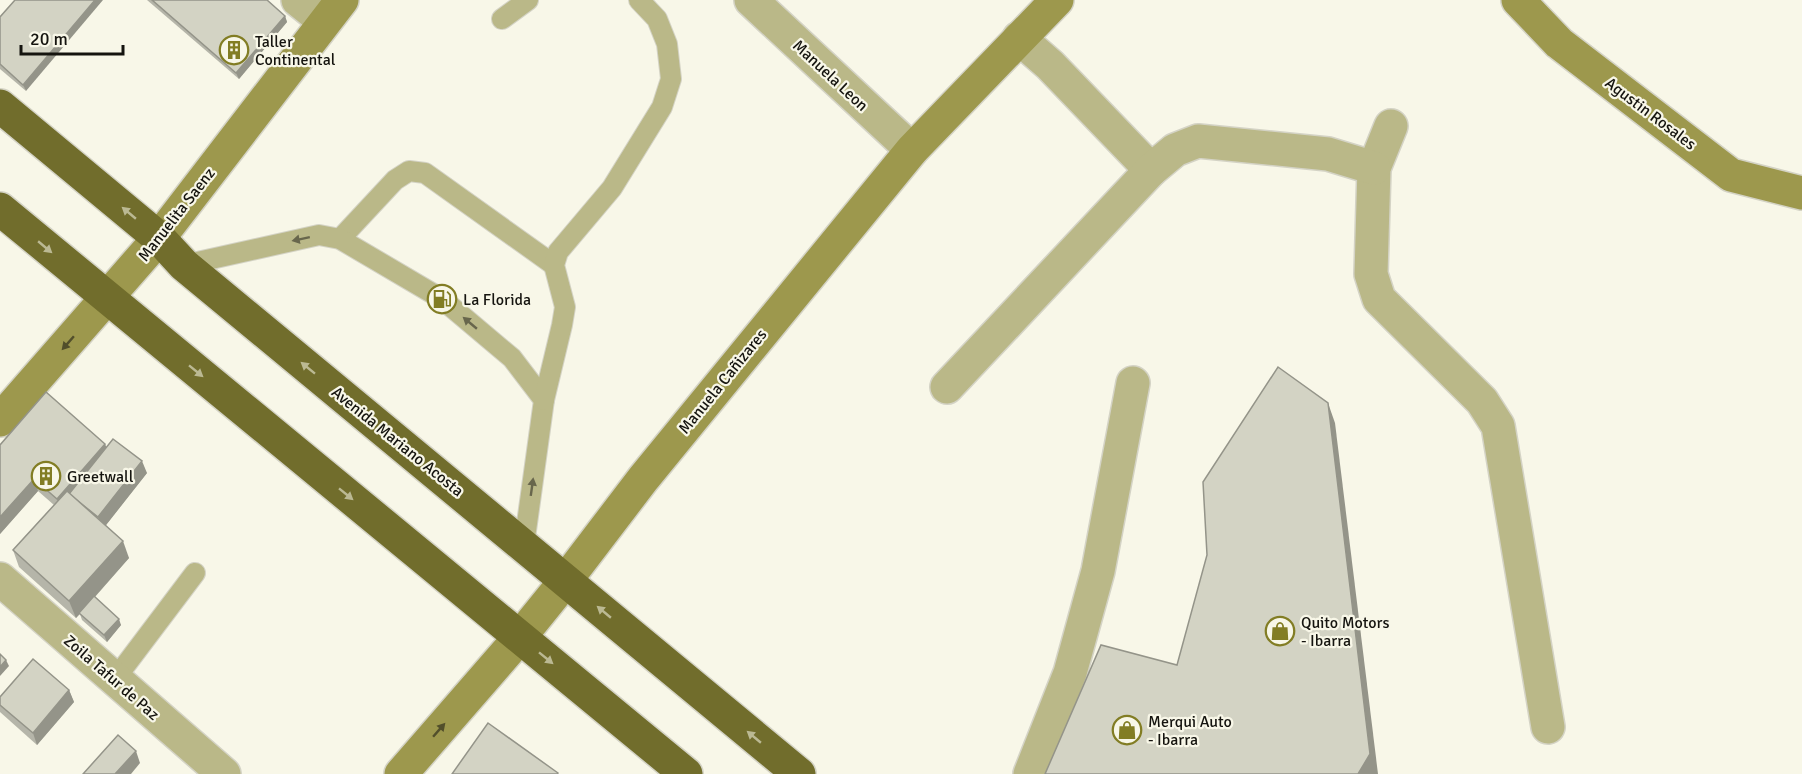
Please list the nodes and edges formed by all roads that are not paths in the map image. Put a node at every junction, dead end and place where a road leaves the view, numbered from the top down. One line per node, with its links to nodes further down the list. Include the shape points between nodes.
1 (298, 0): 7 (street)
2 (528, 0): 8 (lane)
3 (639, 0): 20 (lane, via 657,19 667,44 670,79 662,107 612,188 558,252)
4 (1057, 0): 9 (street, Manuela Cañizares)
5 (1518, 0): 15 (street, Agustin Rosales, via 1559,43 1731,175)
6 (767, 5): 12 (street, Manuela Leon)
7 (333, 11): 17 (street, Manuelita Saenz)
8 (501, 19)
9 (1019, 38): 12 (street, Manuela Cañizares); 14 (street)
10 (0, 106): 17 (highway, Avenida Mariano Acosta, one-way to 10)
11 (1391, 126): 13 (street)
12 (912, 150): 29 (street, Manuela Cañizares, via 643,479)
13 (1374, 168): 14 (street, via 1328,154 1198,141 1175,150); 32 (street, via 1371,274 1379,299 1482,401 1498,426)
14 (1151, 170): 23 (street)
15 (1802, 193)
16 (0, 209): 21 (highway, one-way to 21)
17 (159, 238): 19 (highway, Avenida Mariano Acosta); 21 (street, Manuelita Saenz)
18 (340, 239): 19 (lane, one-way to 19, via 319,235); 20 (lane, via 395,180 409,171 425,173); 24 (lane, one-way to 18, via 512,358 442,299)
19 (184, 265): 26 (highway, Avenida Mariano Acosta, one-way to 19)
20 (554, 266): 24 (lane, via 565,307)
21 (107, 299): 25 (street, Manuelita Saenz, one-way to 25); 30 (highway, one-way to 30)
22 (1133, 383): 37 (street, via 1098,571 1070,673)
23 (947, 387)
24 (544, 400): 26 (lane, one-way to 24)
25 (0, 420)
26 (524, 545): 29 (highway, Avenida Mariano Acosta)
27 (195, 573): 31 (lane)
28 (0, 579): 31 (street, Zoila Tafur de Paz)
29 (567, 580): 30 (street, Manuela Cañizares); 36 (highway, Avenida Mariano Acosta, one-way to 29)
30 (520, 637): 34 (street, Manuela Cañizares, one-way to 30); 35 (highway, one-way to 35)
31 (115, 679): 33 (street, Zoila Tafur de Paz)
32 (1548, 727)
33 (224, 774)
34 (401, 774)
35 (686, 774)
36 (799, 774)
37 (1030, 774)

